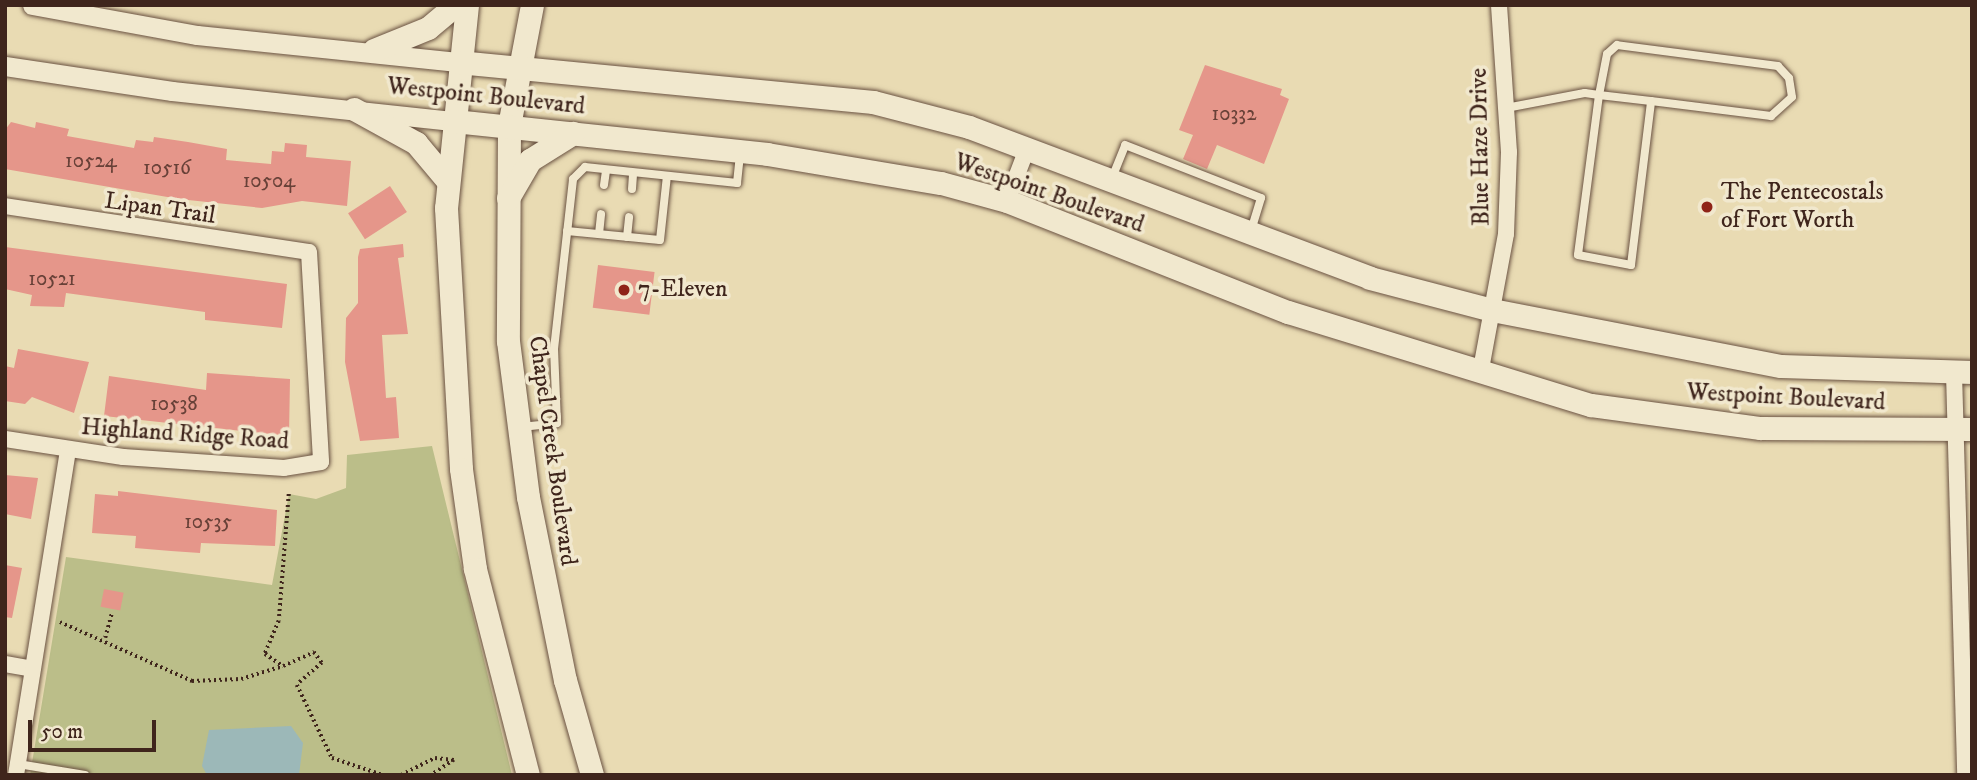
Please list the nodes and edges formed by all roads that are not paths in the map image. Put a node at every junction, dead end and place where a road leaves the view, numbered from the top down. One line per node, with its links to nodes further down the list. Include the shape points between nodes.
1 (32, 5): 6 (street, Westpoint Boulevard, via 197,35)
2 (455, 5): 6 (main road, via 428,28)
3 (467, 5): 7 (main road)
4 (532, 5): 9 (main road, Chapel Creek Boulevard)
5 (1499, 5): 12 (street, Blue Haze Drive)
6 (374, 50): 7 (street, Westpoint Boulevard)
7 (458, 62): 9 (main road, Westpoint Boulevard); 14 (main road)
8 (5, 66): 13 (street, Westpoint Boulevard)
9 (520, 68): 15 (main road, Chapel Creek Boulevard); 17 (main road, Westpoint Boulevard, via 873,102)
10 (1600, 94): 11 (lane); 11 (lane, via 1578,256 1631,265); 11 (lane, via 1607,54 1617,45 1778,66 1789,78 1792,97 1771,116); 12 (lane)
11 (1651, 101)
12 (1506, 108): 36 (street, Blue Haze Drive, via 1506,234)
13 (354, 109): 14 (street, Westpoint Boulevard); 22 (main road, via 415,143)
14 (454, 121): 15 (main road, Westpoint Boulevard); 22 (main road)
15 (509, 126): 16 (main road, Westpoint Boulevard); 27 (main road, Chapel Creek Boulevard)
16 (574, 133): 18 (main road, Westpoint Boulevard); 27 (main road, via 530,160)
17 (1027, 149): 23 (main road, Westpoint Boulevard); 26 (street)
18 (740, 150): 21 (lane, via 737,183); 26 (main road, Westpoint Boulevard, via 865,167)
19 (606, 170): 20 (lane); 24 (lane); 31 (lane, via 584,167 573,179)
20 (634, 173): 21 (lane); 25 (lane)
21 (667, 176): 34 (lane, via 660,240)
22 (447, 180): 47 (main road, via 461,469 475,569)
23 (1111, 181): 32 (main road, Westpoint Boulevard); 32 (lane, via 1125,145 1261,198)
24 (604, 185)
25 (632, 189)
26 (1007, 201): 37 (main road, Westpoint Boulevard, via 1288,312)
27 (506, 205): 39 (main road, Chapel Creek Boulevard, via 508,341)
28 (5, 206): 35 (street, Lipan Trail)
29 (601, 214): 33 (lane)
30 (629, 217): 34 (lane)
31 (567, 231): 33 (lane); 39 (lane, via 554,349 557,423)
32 (1250, 233): 36 (main road, Westpoint Boulevard, via 1370,278)
33 (599, 234): 34 (lane)
34 (626, 237)
35 (309, 252): 42 (street, Highland Ridge Road, via 321,462 284,468)
36 (1492, 310): 37 (street, Blue Haze Drive); 38 (main road, Westpoint Boulevard, via 1781,366)
37 (1481, 369): 40 (main road, Westpoint Boulevard, via 1591,405 1686,421 1760,428)
38 (1963, 373): 40 (street)
39 (518, 428): 48 (main road, Chapel Creek Boulevard, via 565,680)
40 (1963, 429): 49 (street)
41 (5, 439): 42 (street, Highland Ridge Road)
42 (68, 450): 44 (street)
43 (5, 664): 44 (street)
44 (33, 669): 45 (street)
45 (17, 769): 46 (lane)
46 (85, 775)
47 (528, 775)
48 (592, 775)
49 (1965, 775)

